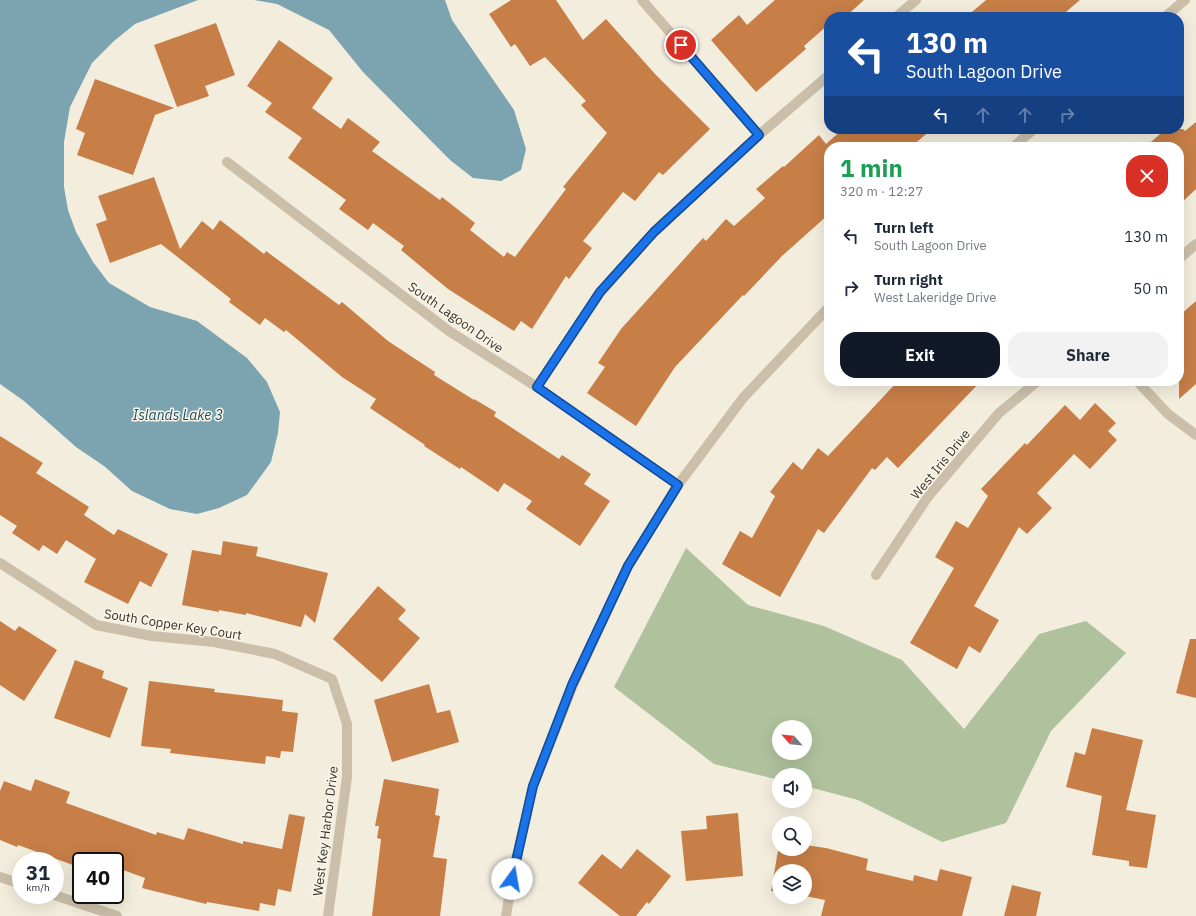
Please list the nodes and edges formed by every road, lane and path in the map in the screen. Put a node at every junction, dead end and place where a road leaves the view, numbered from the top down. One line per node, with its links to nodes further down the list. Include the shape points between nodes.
1 (642, 0): 8 (street)
2 (916, 0): 4 (street)
3 (1185, 0): 5 (street)
4 (902, 12)
5 (1172, 12)
6 (824, 79): 8 (street)
7 (1028, 134): 9 (street)
8 (759, 135): 16 (street, via 654,232 600,292)
9 (1019, 142)
10 (227, 162): 16 (street, South Lagoon Drive, via 448,331)
11 (1196, 244): 12 (street)
12 (1184, 255)
13 (824, 312): 18 (street, via 743,398)
14 (1032, 386): 20 (street, West Iris Drive, via 999,413 927,498)
15 (1142, 386): 17 (street, via 1168,414)
16 (537, 387): 18 (street, South Lagoon Drive)
17 (1196, 435)
18 (678, 485): 27 (street, via 628,566 572,685 533,786)
19 (0, 563): 21 (street, South Copper Key Court, via 96,625 152,636 214,642 275,654)
20 (876, 575)
21 (332, 679): 26 (street, West Key Harbor Drive, via 347,724 347,777)
22 (0, 877): 23 (street)
23 (12, 881)
24 (64, 898): 25 (street)
25 (117, 916)
26 (328, 916)
27 (506, 916)

